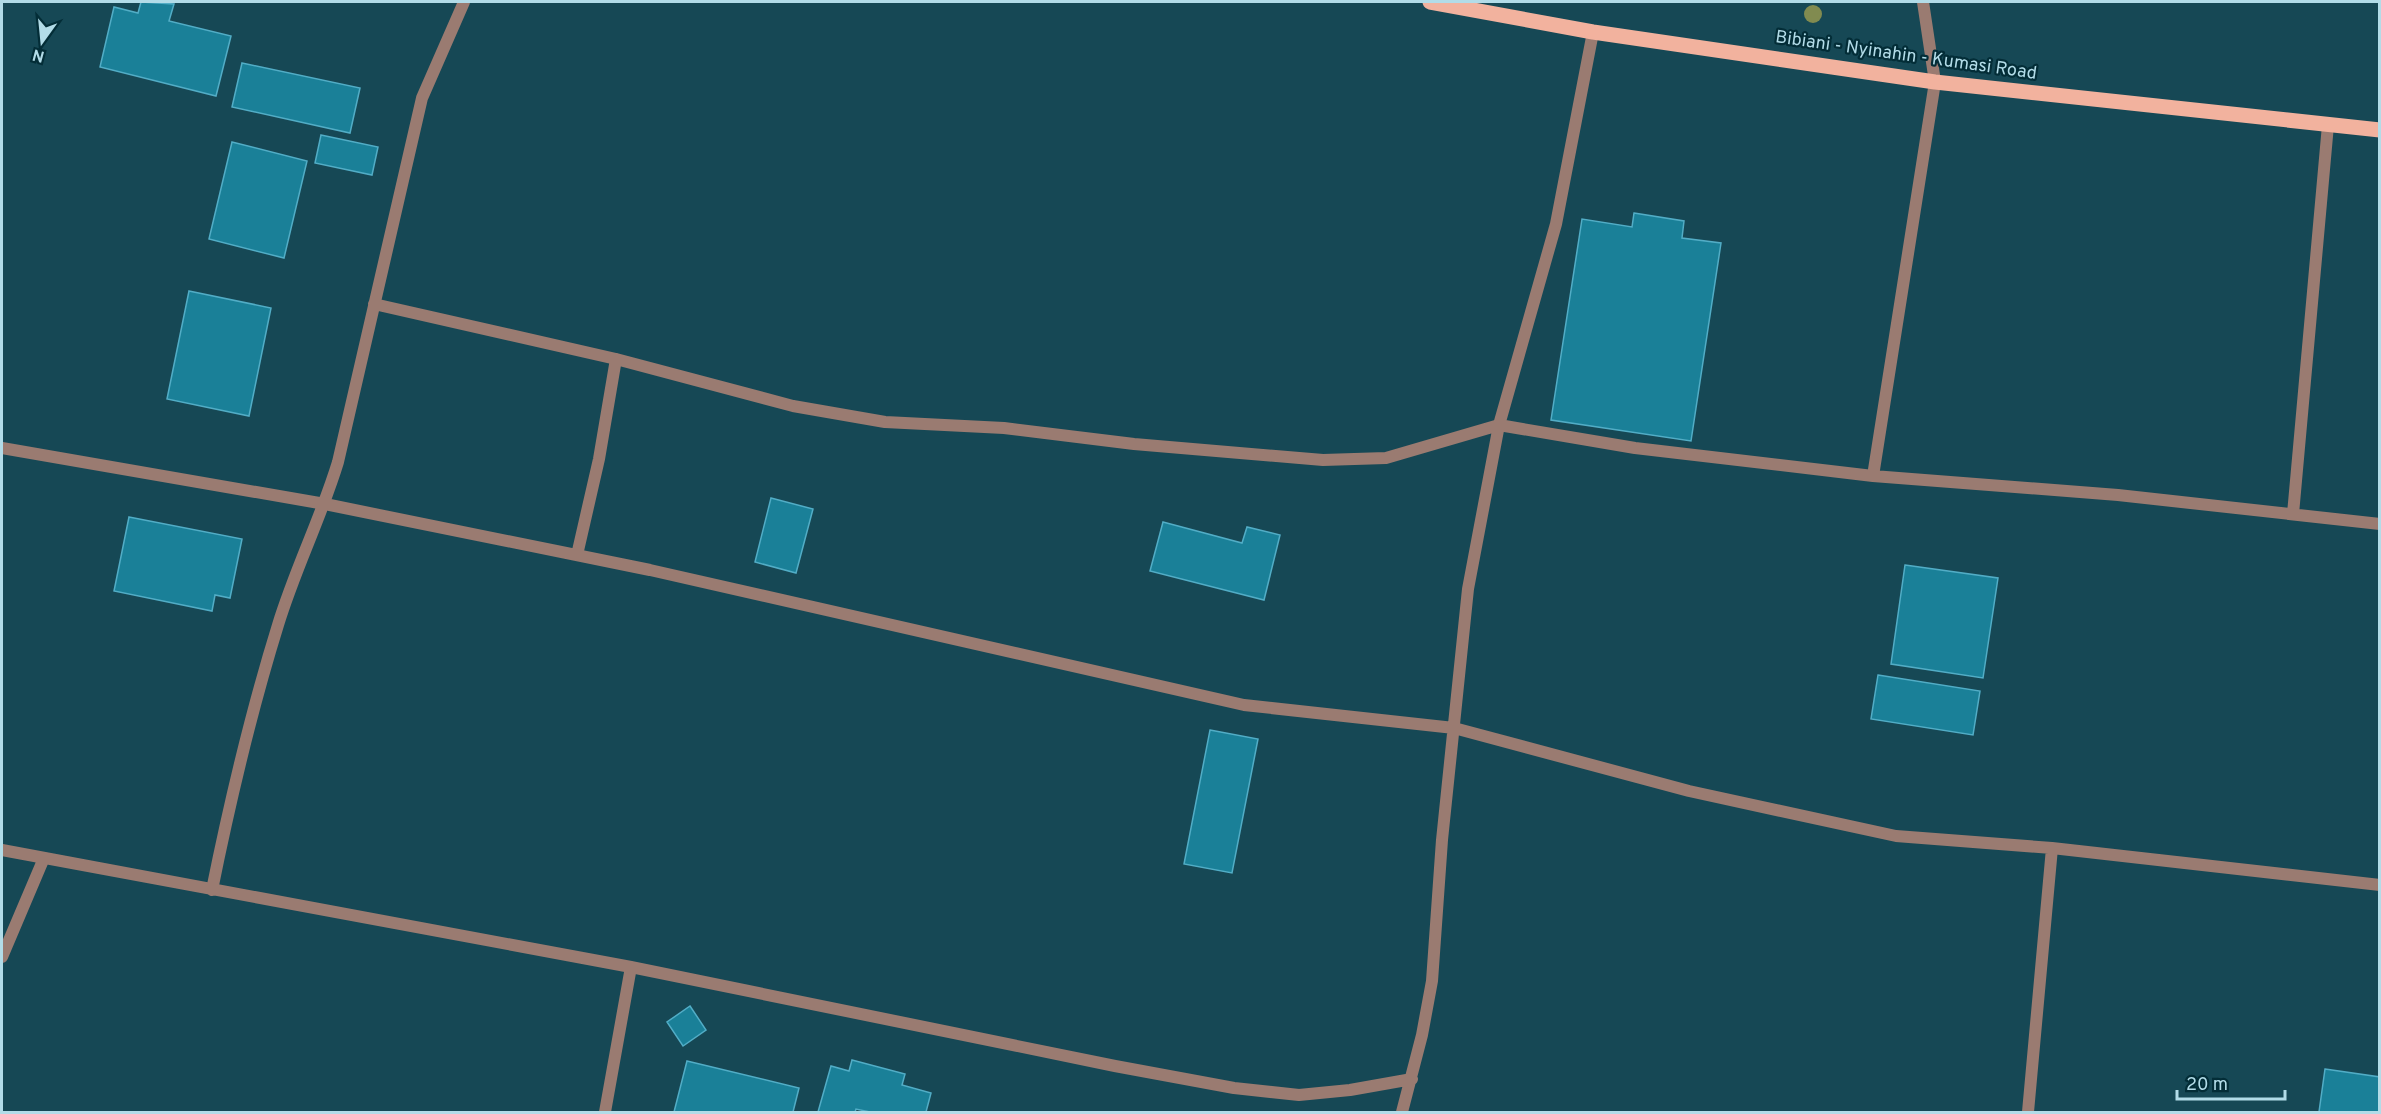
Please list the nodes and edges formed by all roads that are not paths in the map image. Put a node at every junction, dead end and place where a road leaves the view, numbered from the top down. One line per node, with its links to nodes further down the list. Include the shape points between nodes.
1 (464, 2): 8 (street, via 422,98)
2 (1430, 2): 4 (main road, Bibiani - Nyinahin - Kumasi Road)
3 (1923, 2): 5 (street)
4 (1593, 32): 5 (main road, Bibiani - Nyinahin - Kumasi Road); 10 (street, via 1556,224)
5 (1935, 82): 6 (main road, Bibiani - Nyinahin - Kumasi Road); 12 (street)
6 (2328, 125): 7 (main road, Bibiani - Nyinahin - Kumasi Road); 14 (street)
7 (2379, 130)
8 (374, 304): 9 (street); 13 (street)
9 (616, 359): 10 (street, via 793,406 885,422 1004,428 1233,454 1323,460 1386,458); 16 (street)
10 (1499, 425): 12 (street, via 1635,448); 17 (street, via 1468,589)
11 (2, 448): 13 (street)
12 (1873, 476): 14 (street, via 2118,495)
13 (325, 504): 16 (street); 22 (street, via 278,623)
14 (2293, 514): 15 (street)
15 (2379, 524)
16 (577, 555): 17 (street, via 1244,705)
17 (1454, 728): 18 (street, via 1689,791 1896,836); 25 (street, via 1432,981)
18 (2052, 848): 21 (street); 28 (street)
19 (2, 850): 20 (street)
20 (44, 858): 22 (street); 23 (street)
21 (2379, 885)
22 (212, 890): 24 (street)
23 (2, 957)
24 (631, 967): 25 (street, via 1234,1088 1299,1095); 26 (street)
25 (1412, 1079): 27 (street)
26 (605, 1113)
27 (1402, 1113)
28 (2028, 1113)

